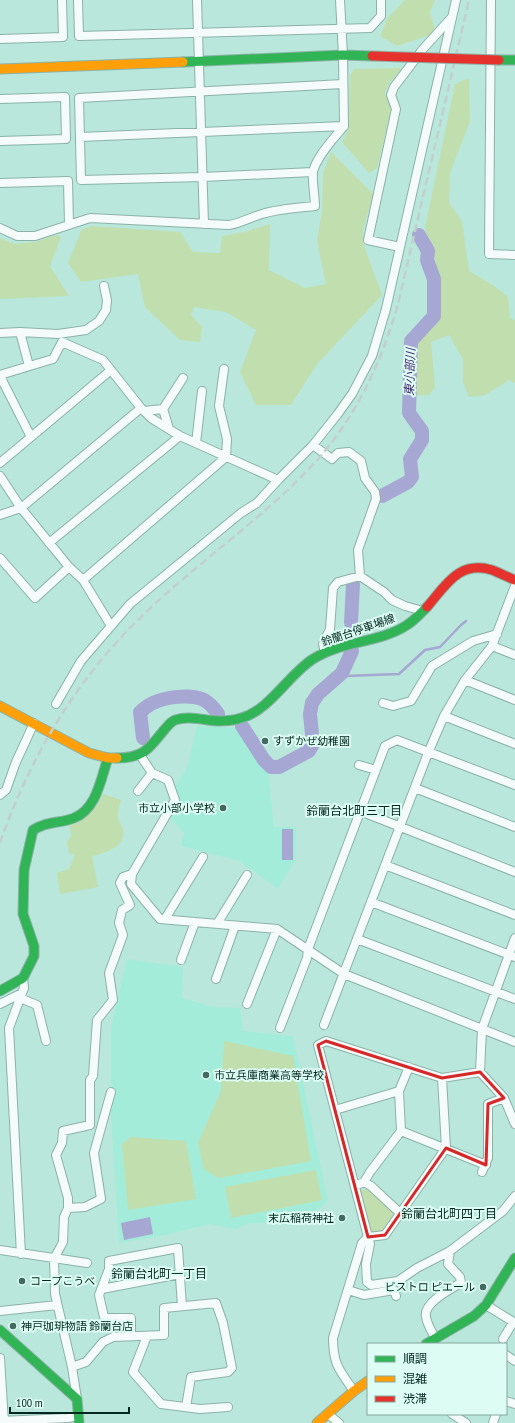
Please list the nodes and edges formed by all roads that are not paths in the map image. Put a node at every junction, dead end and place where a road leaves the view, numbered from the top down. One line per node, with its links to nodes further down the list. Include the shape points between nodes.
1 (62, 0): 11 (street, via 63,37)
2 (78, 0): 10 (street, via 79,36)
3 (197, 0): 10 (street)
4 (340, 0): 9 (street)
5 (381, 0): 9 (street, via 381,16 370,28)
6 (456, 0): 8 (street)
7 (491, 0): 30 (street, via 489,254)
8 (452, 16): 29 (street); 29 (street, via 423,49 394,87 391,95 396,109 368,240)
9 (342, 29): 10 (street); 12 (street)
10 (198, 32): 14 (street)
11 (0, 39)
12 (343, 55): 13 (street, bridge); 14 (street); 16 (street)
13 (515, 60)
14 (200, 61): 15 (street); 17 (street)
15 (0, 69)
16 (343, 84): 17 (street); 19 (street)
17 (201, 92): 20 (street); 21 (street, via 79,98)
18 (0, 99): 22 (street, via 66,97 66,139)
19 (344, 126): 20 (street); 23 (street, via 320,157)
20 (201, 133): 21 (street); 24 (street)
21 (80, 137): 24 (street, via 81,180)
22 (0, 141)
23 (313, 172): 24 (street); 27 (street, via 315,206 260,214 229,225)
24 (202, 177): 27 (street)
25 (0, 183): 26 (street, via 68,181)
26 (69, 224): 27 (street, via 90,218); 28 (street, via 35,236 17,236)
27 (204, 224)
28 (0, 228)
29 (400, 247): 46 (street, via 372,356 352,394)
30 (515, 255)
31 (104, 286): 32 (street, via 106,310 99,321 86,330 58,334)
32 (20, 332): 33 (street); 34 (street)
33 (0, 333)
34 (30, 366): 36 (street, via 53,359 62,342 103,360); 37 (street)
35 (224, 369): 47 (street, via 219,406 227,439)
36 (111, 370): 40 (street); 44 (street)
37 (0, 376): 44 (street)
38 (183, 378): 41 (street)
39 (202, 391): 45 (street)
40 (143, 409): 41 (street); 42 (street, via 151,418); 51 (street)
41 (163, 409): 42 (street)
42 (169, 429): 43 (street)
43 (180, 436): 45 (street); 53 (street)
44 (31, 437): 48 (street)
45 (196, 443): 47 (street)
46 (313, 445): 50 (street); 56 (street, via 332,459 338,453 349,452 360,461 365,478 375,492 376,499 358,550)
47 (226, 457): 50 (street); 57 (street)
48 (0, 463)
49 (0, 476): 51 (street)
50 (278, 480): 61 (street, via 257,503 241,513 130,604)
51 (21, 508): 52 (street); 53 (street)
52 (0, 515)
53 (49, 543): 55 (street)
54 (0, 558): 55 (street, via 35,598)
55 (69, 567): 57 (street)
56 (360, 576): 60 (street, via 392,600); 64 (street, via 338,582 333,588 330,629 323,644)
57 (83, 580): 61 (street)
58 (515, 580): 60 (street, 鈴蘭台停車場線, via 478,567 462,570)
59 (515, 586): 62 (street)
60 (423, 611): 64 (street, 鈴蘭台停車場線, via 408,625 390,634 343,645)
61 (111, 626): 69 (street, via 81,661)
62 (497, 634): 63 (street); 68 (street, via 473,641 432,666 411,701 393,706)
63 (492, 646): 65 (street); 66 (street)
64 (325, 653): 75 (street, 鈴蘭台停車場線, via 303,666 258,711 242,718 221,721 179,719 171,722)
65 (515, 655)
66 (465, 680): 67 (street); 71 (street)
67 (515, 700)
68 (383, 703)
69 (56, 704)
70 (0, 706): 72 (street)
71 (444, 716): 73 (street); 74 (street)
72 (34, 723): 76 (street, via 89,753); 83 (street, via 6,790)
73 (515, 744)
74 (428, 753): 78 (street, via 397,740 385,746); 80 (street); 81 (street)
75 (140, 755): 76 (street); 79 (street)
76 (108, 758): 105 (street, via 95,797 85,811 74,818 42,824 33,830 24,870 23,914 34,946 34,956)
77 (359, 765): 78 (street)
78 (376, 770): 84 (street)
79 (152, 773): 82 (street); 90 (street, via 168,780 175,800)
80 (515, 785)
81 (415, 788): 85 (street); 86 (street)
82 (138, 792)
83 (0, 795)
84 (360, 811): 85 (street); 101 (street)
85 (400, 827): 88 (street); 89 (street)
86 (515, 827)
87 (203, 857): 94 (street)
88 (385, 865): 92 (street); 93 (street)
89 (515, 872)
90 (132, 874): 94 (street, via 131,884 160,919); 131 (street, via 123,877 120,883 130,905 122,910 119,923 123,935 109,973 113,1000 96,1020 90,1080 90,1125 63,1131 62,1143 56,1156 68,1198)
91 (247, 875): 96 (street)
92 (370, 902): 99 (street); 102 (street)
93 (515, 916)
94 (165, 919): 95 (street)
95 (195, 922): 96 (street); 103 (street)
96 (217, 924): 97 (street)
97 (235, 926): 98 (street); 106 (street)
98 (277, 929): 101 (street); 112 (street)
99 (357, 938): 104 (street); 108 (street)
100 (515, 938): 102 (street)
101 (308, 949): 104 (street); 114 (street)
102 (512, 956): 108 (street)
103 (181, 960)
104 (344, 974): 113 (street); 115 (street)
105 (22, 978): 107 (street); 109 (street, via 24,988)
106 (216, 979)
107 (0, 991)
108 (495, 992): 110 (street); 115 (street)
109 (21, 995): 111 (street); 116 (street, via 37,1005); 136 (street, via 9,1028)
110 (515, 999)
111 (0, 1004)
112 (247, 1004)
113 (324, 1024)
114 (280, 1028)
115 (482, 1029): 117 (street); 119 (street)
116 (46, 1041)
117 (515, 1042)
118 (409, 1067): 120 (street); 121 (street); 124 (street, via 326,1041 318,1044)
119 (480, 1072): 120 (street); 123 (street)
120 (442, 1078): 127 (street)
121 (399, 1091): 124 (street); 126 (street)
122 (111, 1092): 131 (street, via 94,1153 101,1199 86,1207)
123 (504, 1098): 125 (street); 127 (street, via 488,1104 488,1158 484,1169)
124 (335, 1110): 129 (street)
125 (515, 1124)
126 (401, 1131): 127 (street); 128 (street)
127 (446, 1148): 132 (street)
128 (364, 1182): 129 (street); 132 (street)
129 (355, 1186): 133 (street)
130 (515, 1196): 135 (street, via 504,1210)
131 (68, 1208): 138 (street, via 64,1217 62,1242)
132 (400, 1213): 133 (street, via 385,1235)
133 (368, 1237): 135 (street, via 370,1244 366,1264 367,1282 371,1285 398,1281 416,1268); 142 (street, via 362,1243)
134 (0, 1250): 136 (street)
135 (450, 1251): 152 (street, via 448,1264 460,1277 460,1283 436,1298 428,1307 425,1316)
136 (21, 1254): 138 (street)
137 (515, 1258): 145 (street)
138 (54, 1259): 139 (street); 144 (street)
139 (87, 1263)
140 (180, 1274): 141 (street); 141 (street, via 178,1248 109,1261); 146 (street)
141 (102, 1289): 150 (street, via 99,1295 104,1316 131,1318)
142 (348, 1290): 143 (street, via 364,1295 394,1290); 158 (street, via 332,1338 338,1370)
143 (396, 1296)
144 (57, 1305): 147 (street); 156 (street)
145 (486, 1305): 148 (street); 152 (street, via 474,1316)
146 (182, 1306): 151 (street, via 164,1308 164,1335); 160 (street, via 216,1303 224,1323 232,1368 228,1372 191,1377)
147 (0, 1311)
148 (515, 1323): 153 (street)
149 (0, 1330): 159 (street)
150 (131, 1336): 151 (street); 156 (street, via 113,1337 102,1342 86,1362)
151 (147, 1336): 160 (street, via 133,1372 161,1404)
152 (435, 1338): 154 (street)
153 (503, 1339)
154 (428, 1343)
155 (0, 1358): 165 (street)
156 (72, 1367): 159 (street)
157 (367, 1382): 158 (street)
158 (354, 1391): 162 (street)
159 (77, 1399): 164 (street)
160 (186, 1407): 161 (street)
161 (228, 1407)
162 (328, 1414): 166 (street); 167 (street)
163 (454, 1415): 168 (street)
164 (79, 1419): 165 (street)
165 (3, 1422)
166 (317, 1423)
167 (339, 1423)
168 (466, 1423)

